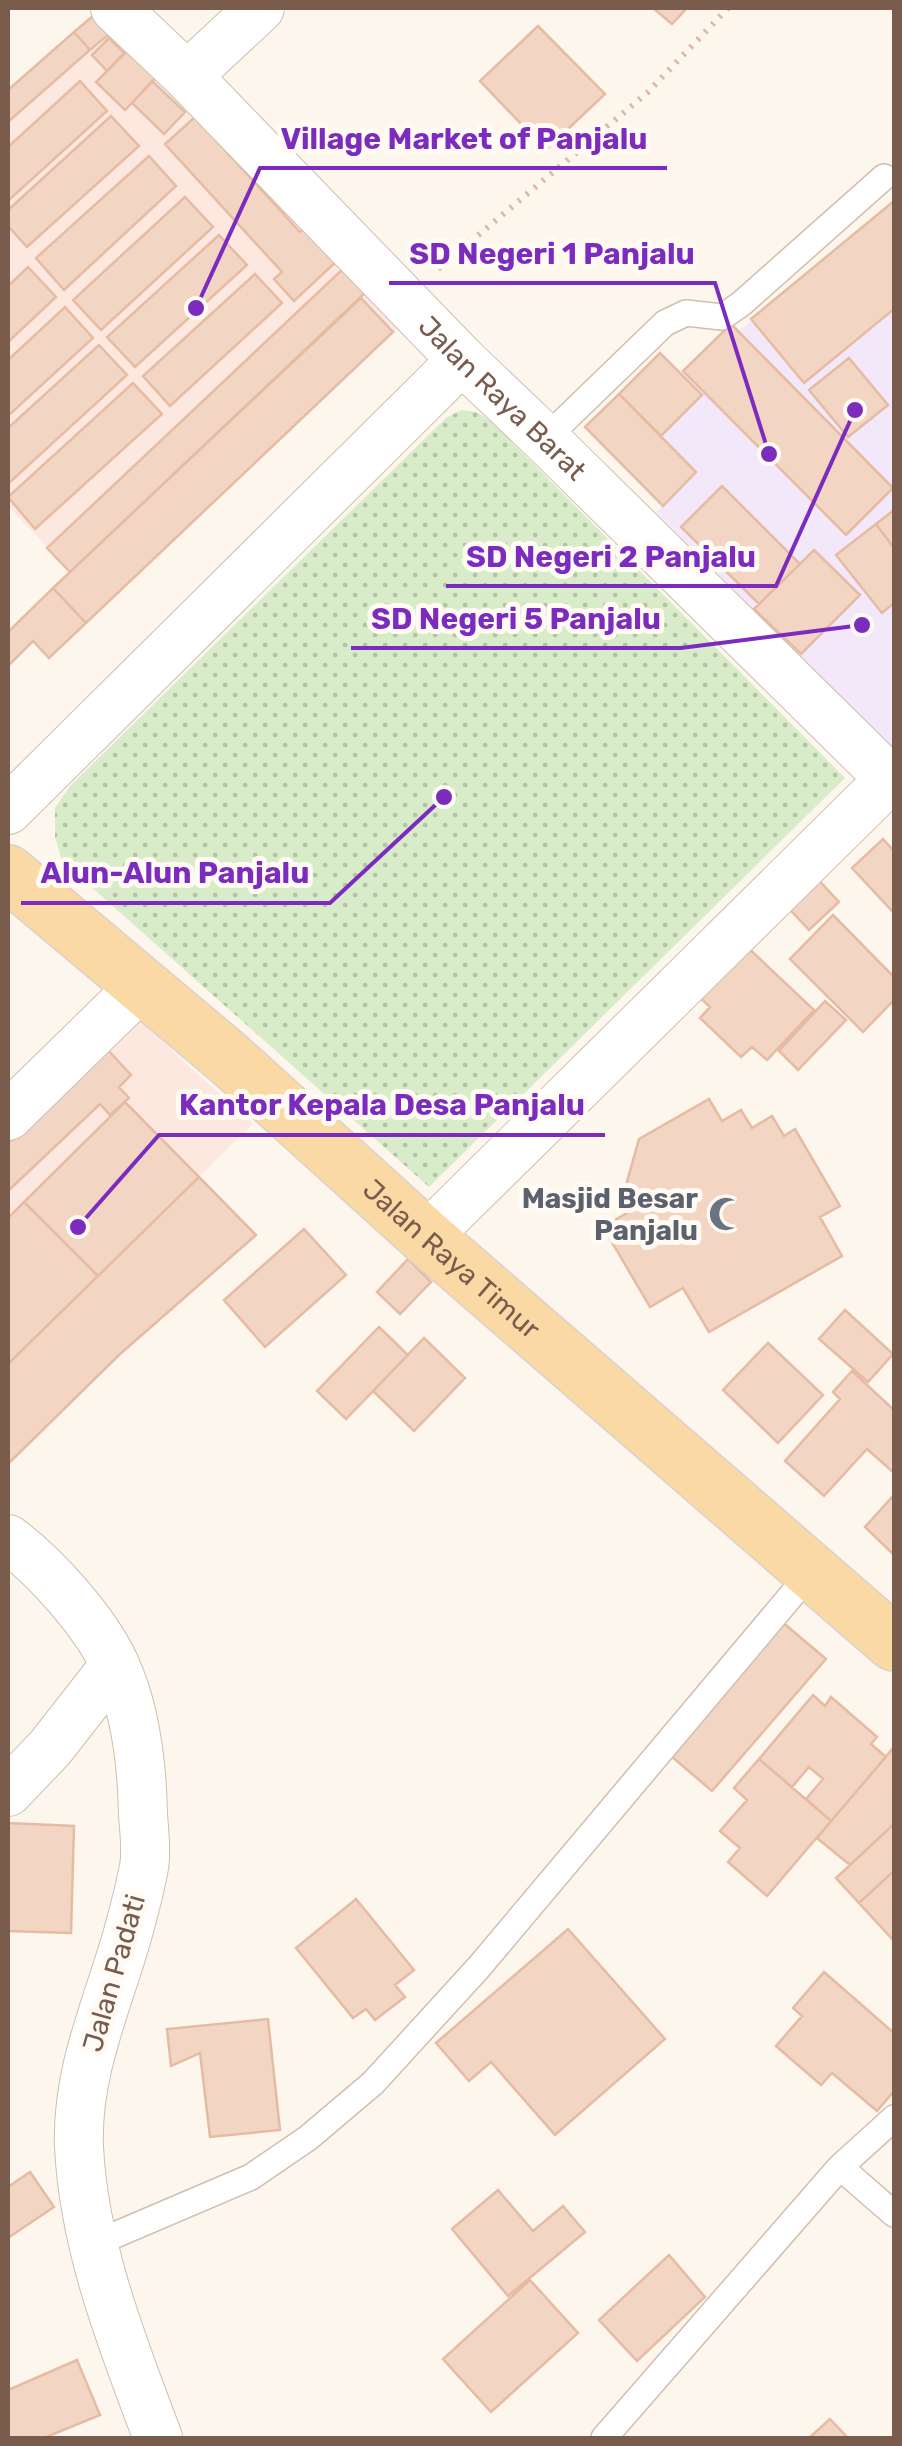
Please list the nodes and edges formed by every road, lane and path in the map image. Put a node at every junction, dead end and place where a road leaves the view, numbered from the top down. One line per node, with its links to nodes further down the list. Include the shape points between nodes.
1 (115, 8): 4 (street, Jalan Raya Barat)
2 (260, 8): 4 (street)
3 (728, 8): 6 (path, via 646,93)
4 (188, 76): 6 (street, Jalan Raya Barat)
5 (884, 176): 8 (lane, via 732,310 722,316 686,313 665,322)
6 (403, 298): 7 (street, Jalan Raya Barat)
7 (462, 360): 8 (street, Jalan Raya Barat); 10 (street)
8 (545, 439): 9 (street, Jalan Raya Barat)
9 (893, 779): 14 (street)
10 (8, 810)
11 (8, 873): 12 (main road, Jalan Raya Timur)
12 (141, 986): 13 (street); 14 (main road, Jalan Raya Timur)
13 (8, 1116)
14 (426, 1237): 16 (main road, Jalan Raya Timur)
15 (8, 1540): 18 (street, Jalan Padati, via 80,1610)
16 (812, 1571): 17 (main road, Jalan Raya Timur); 23 (lane, via 373,2083 251,2177)
17 (894, 1643)
18 (115, 1665): 19 (street); 23 (street, Jalan Padati, via 140,1768 145,1863 82,2090 79,2146)
19 (8, 1792)
20 (894, 2118): 21 (lane)
21 (840, 2167): 22 (lane); 25 (lane)
22 (894, 2214)
23 (94, 2244): 24 (street, Jalan Padati)
24 (158, 2438)
25 (604, 2438)

